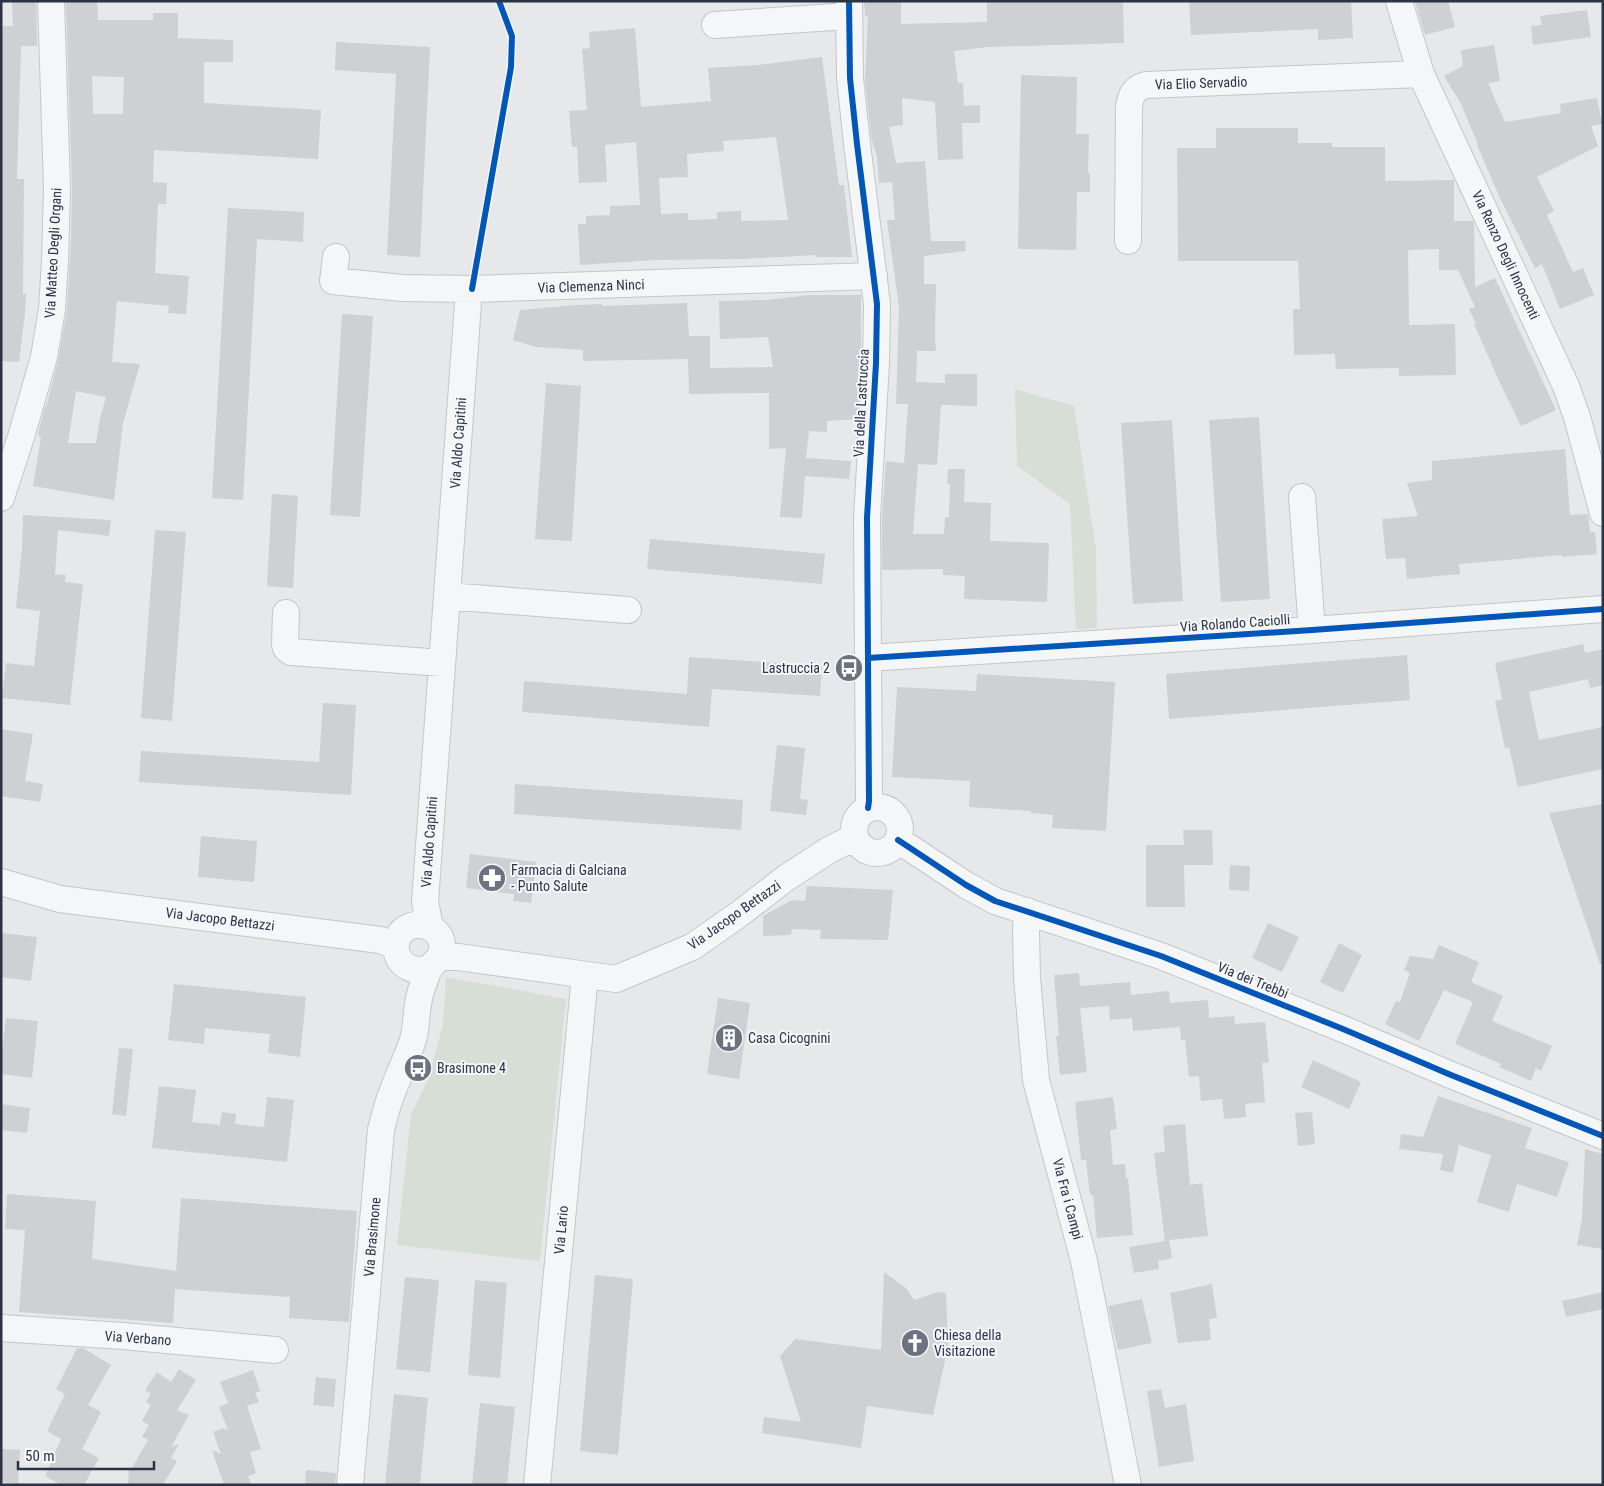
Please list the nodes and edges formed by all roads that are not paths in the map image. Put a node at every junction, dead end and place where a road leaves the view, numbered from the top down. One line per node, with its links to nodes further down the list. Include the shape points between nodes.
1 (51, 1): 11 (street, Via Matteo Degli Organi, via 57,188 52,309 44,357)
2 (1399, 1): 5 (street, Via Renzo Degli Innocenti)
3 (849, 9): 4 (street); 8 (street, Via della Lastruccia, via 850,78)
4 (715, 25)
5 (1421, 74): 6 (street, Via Elio Servadio, via 1140,86 1130,97 1129,106); 12 (street, Via Renzo Degli Innocenti, via 1566,386)
6 (1128, 241)
7 (336, 257): 9 (street, Via Clemenza Ninci, via 333,281 402,288)
8 (874, 276): 9 (street, Via Clemenza Ninci); 18 (street, Via della Lastruccia, via 877,304 867,518)
9 (469, 289): 13 (street, Via Aldo Capitini)
10 (1302, 497): 17 (street)
11 (1, 498)
12 (1603, 514)
13 (447, 596): 14 (street); 19 (street, Via Aldo Capitini)
14 (628, 610)
15 (1603, 610): 17 (street, Via Rolando Caciolli)
16 (286, 613): 19 (street, via 285,644 291,652)
17 (1312, 630): 18 (street, Via Rolando Caciolli)
18 (868, 658): 20 (street, Via della Lastruccia)
19 (442, 663): 27 (street, Via Aldo Capitini)
20 (868, 808): 21 (street, via 854,823); 22 (street, via 886,808 894,814 899,822)
21 (855, 837): 22 (street, via 866,851 875,853 892,848); 28 (street, Via Jacopo Bettazzi, via 786,878 692,947 616,979)
22 (898, 840): 26 (street, Via dei Trebbi, via 995,901)
23 (1, 882): 24 (street, Via Jacopo Bettazzi)
24 (60, 899): 25 (street, Via Jacopo Bettazzi, via 18,904); 27 (street, Via Jacopo Bettazzi)
25 (1, 901)
26 (1027, 911): 29 (street, Via dei Trebbi, via 1161,956); 34 (street, Via Fra i Campi, via 1027,978 1036,1080 1084,1261)
27 (419, 947): 28 (street, Via Jacopo Bettazzi); 32 (street, Via Brasimone, via 413,1039 391,1094 381,1130)
28 (585, 975): 33 (street, Via Lario)
29 (1603, 1136)
30 (1, 1328): 31 (street, Via Verbano)
31 (276, 1350)
32 (350, 1485)
33 (537, 1485)
34 (1128, 1485)

